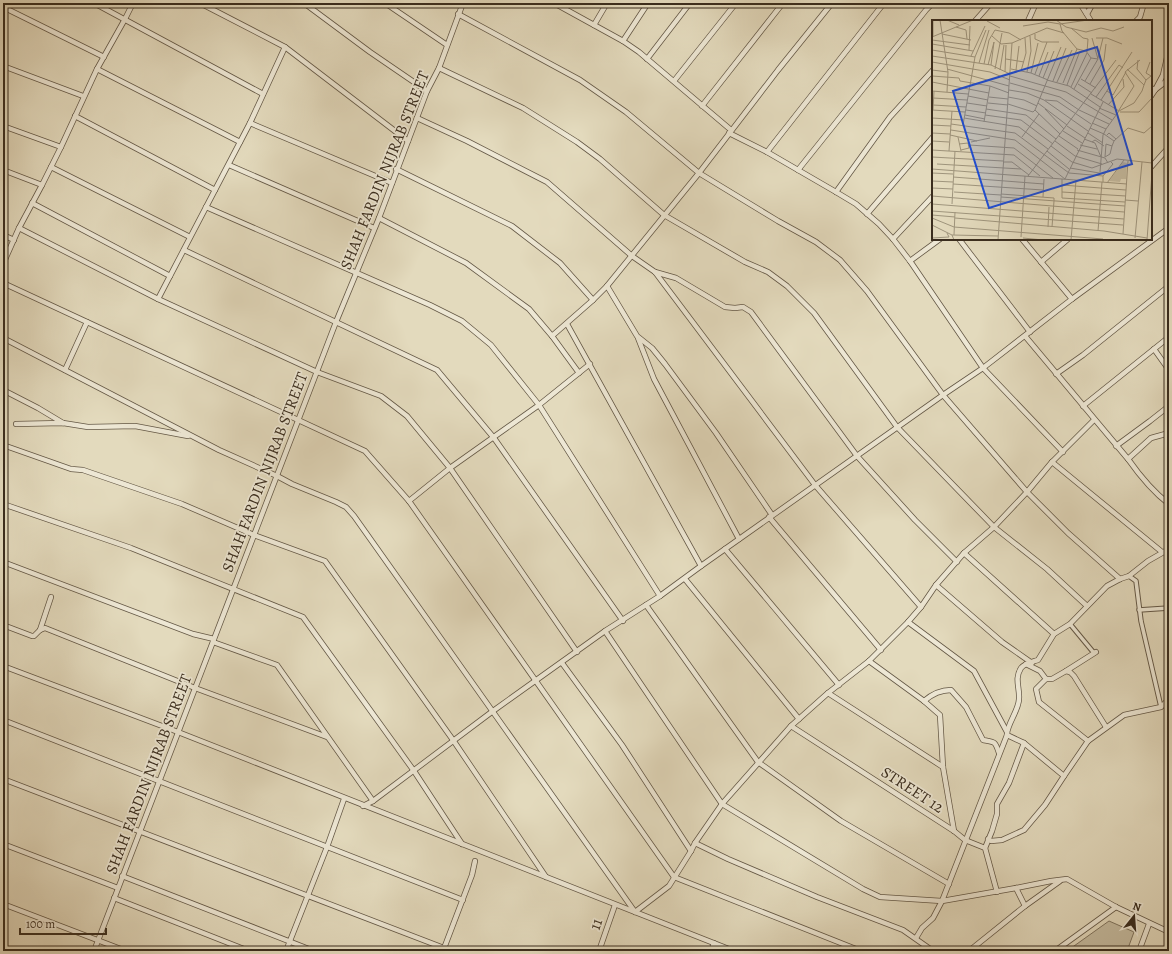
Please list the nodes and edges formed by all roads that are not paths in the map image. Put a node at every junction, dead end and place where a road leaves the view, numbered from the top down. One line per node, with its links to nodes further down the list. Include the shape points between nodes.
1 (94, 3): 26 (street)
2 (132, 3): 26 (street)
3 (200, 3): 34 (street)
4 (304, 3): 45 (street)
5 (385, 3): 33 (street)
6 (463, 3): 24 (street, SHAH FARDIN NIJRAB STREET)
7 (555, 3): 31 (street)
8 (607, 3): 31 (street)
9 (648, 3): 32 (street)
10 (690, 3): 37 (street)
11 (736, 3): 43 (street)
12 (783, 3): 48 (street)
13 (832, 3): 53 (street)
14 (884, 3): 59 (street)
15 (934, 3): 65 (street)
16 (991, 3): 27 (street)
17 (1036, 3): 28 (street)
18 (1078, 3): 25 (street)
19 (1093, 3): 25 (street)
20 (1144, 3): 30 (street)
21 (1169, 3): 23 (street)
22 (3, 8): 36 (street)
23 (1169, 8)
24 (458, 14): 33 (street, SHAH FARDIN NIJRAB STREET); 66 (street, via 580,80 626,112)
25 (1087, 14): 29 (street)
26 (125, 19): 36 (street); 46 (street)
27 (976, 20)
28 (1028, 20)
29 (1090, 20)
30 (1137, 20)
31 (594, 25): 32 (street)
32 (623, 42): 37 (street)
33 (447, 45): 40 (street, SHAH FARDIN NIJRAB STREET)
34 (285, 47): 46 (street); 55 (street)
35 (1169, 49): 44 (street, via 1163,75)
36 (104, 57): 39 (street)
37 (647, 59): 43 (street)
38 (3, 66): 47 (street)
39 (97, 68): 47 (street); 56 (street)
40 (439, 68): 45 (street, SHAH FARDIN NIJRAB STREET); 75 (street, via 523,108 577,142)
41 (932, 71): 70 (street, via 890,117)
42 (1169, 79): 44 (street)
43 (674, 81): 48 (street)
44 (1153, 89)
45 (427, 91): 50 (street, SHAH FARDIN NIJRAB STREET)
46 (263, 94): 51 (street)
47 (83, 96): 49 (street)
48 (702, 106): 53 (street)
49 (75, 116): 57 (street); 69 (street)
50 (417, 118): 55 (street, SHAH FARDIN NIJRAB STREET); 89 (street, via 547,182)
51 (250, 123): 56 (street); 67 (street)
52 (3, 126): 57 (street)
53 (730, 131): 59 (street); 66 (street)
54 (932, 138): 74 (street)
55 (408, 141): 63 (street, SHAH FARDIN NIJRAB STREET)
56 (240, 142): 60 (street)
57 (61, 147): 62 (street)
58 (1169, 147): 61 (street)
59 (767, 152): 65 (street)
60 (229, 165): 69 (street); 78 (street)
61 (1152, 166)
62 (51, 167): 68 (street); 81 (street)
63 (396, 169): 67 (street, SHAH FARDIN NIJRAB STREET); 101 (street, via 512,226 560,263)
64 (3, 170): 68 (street)
65 (798, 170): 70 (street)
66 (699, 173): 75 (street); 120 (street, via 816,242 840,260 867,291)
67 (392, 183): 76 (street, SHAH FARDIN NIJRAB STREET)
68 (42, 186): 72 (street)
69 (215, 190): 73 (street)
70 (836, 192): 74 (street)
71 (932, 197): 82 (street)
72 (32, 203): 77 (street); 95 (street)
73 (206, 208): 81 (street); 94 (street)
74 (867, 214): 82 (street)
75 (664, 215): 89 (street); 128 (street, via 745,262 768,272 787,286 814,313)
76 (379, 218): 78 (street, SHAH FARDIN NIJRAB STREET); 106 (street, via 466,263 529,309)
77 (19, 228): 83 (street); 99 (street)
78 (374, 228): 94 (street, SHAH FARDIN NIJRAB STREET)
79 (1169, 228): 100 (street)
80 (3, 235): 83 (street)
81 (190, 237): 88 (street)
82 (893, 239): 90 (street)
83 (14, 240): 92 (street)
84 (939, 240): 90 (street)
85 (960, 240): 105 (street)
86 (1023, 240): 91 (street)
87 (1067, 240): 91 (street)
88 (184, 250): 95 (street); 103 (street)
89 (632, 256): 93 (street); 97 (street)
90 (910, 261): 113 (street)
91 (1041, 262): 100 (street)
92 (3, 264)
93 (656, 272): 135 (street, via 676,278 725,307 743,307 751,312); 140 (street)
94 (356, 273): 103 (street, SHAH FARDIN NIJRAB STREET); 121 (street, via 462,321 491,345)
95 (170, 276): 99 (street)
96 (3, 283): 102 (street)
97 (607, 286): 101 (street); 107 (street)
98 (1169, 286): 118 (street, via 1084,355)
99 (158, 299): 116 (street)
100 (1072, 299): 105 (street)
101 (593, 300): 104 (street)
102 (88, 322): 114 (street); 125 (street)
103 (336, 322): 116 (street, SHAH FARDIN NIJRAB STREET); 131 (street, via 437,370)
104 (567, 324): 106 (street); 112 (street)
105 (1030, 332): 108 (street)
106 (552, 336): 117 (street)
107 (637, 336): 145 (street, via 652,348 665,364 716,433); 148 (street, via 654,379)
108 (1025, 336): 113 (street); 118 (street)
109 (1169, 337): 111 (street)
110 (3, 338): 114 (street)
111 (1154, 349): 115 (street); 122 (street)
112 (590, 364): 117 (street); 155 (street)
113 (984, 368): 120 (street); 134 (street)
114 (66, 370): 130 (street)
115 (1169, 370)
116 (317, 372): 125 (street, SHAH FARDIN NIJRAB STREET); 138 (street, via 381,396 407,416)
117 (579, 373): 121 (street)
118 (1056, 374): 122 (street)
119 (3, 390): 127 (street)
120 (943, 394): 128 (street); 141 (street)
121 (539, 404): 131 (street); 161 (street)
122 (1083, 406): 124 (street)
123 (1169, 406): 133 (street)
124 (1094, 420): 133 (street); 134 (street)
125 (298, 421): 139 (street, SHAH FARDIN NIJRAB STREET); 142 (street, via 365,451)
126 (16, 424): 127 (street)
127 (63, 424): 130 (street, via 88,427 135,426)
128 (897, 427): 135 (street); 146 (street)
129 (1169, 433): 136 (street, via 1151,438)
130 (194, 437): 139 (street)
131 (494, 438): 138 (street); 168 (street)
132 (3, 445): 147 (street, via 182,504)
133 (1116, 446): 136 (street)
134 (1063, 452): 137 (street)
135 (857, 456): 140 (street); 154 (street)
136 (1128, 459): 144 (street, via 1155,494)
137 (1052, 462): 141 (street); 151 (street)
138 (450, 468): 142 (street); 177 (street)
139 (277, 476): 147 (street, SHAH FARDIN NIJRAB STREET); 192 (street, via 346,507)
140 (815, 485): 145 (street); 165 (street)
141 (1027, 492): 146 (street); 158 (street)
142 (409, 501): 185 (street)
143 (3, 504): 160 (street, via 130,548)
144 (1169, 504)
145 (771, 516): 148 (street); 176 (street)
146 (994, 527): 152 (street); 164 (street, via 1047,569)
147 (254, 535): 160 (street, SHAH FARDIN NIJRAB STREET); 200 (street, via 325,561)
148 (739, 539): 149 (street)
149 (725, 549): 155 (street); 186 (street)
150 (1169, 549): 151 (street)
151 (1162, 552): 156 (street)
152 (964, 553): 154 (street); 174 (street)
153 (3, 562): 175 (street)
154 (957, 562): 159 (street)
155 (701, 566): 157 (street)
156 (1129, 576): 158 (street); 167 (street, via 1136,581)
157 (685, 579): 161 (street); 193 (street)
158 (1120, 579): 164 (street, via 1107,586)
159 (936, 585): 165 (street); 181 (street)
160 (233, 589): 175 (street, SHAH FARDIN NIJRAB STREET); 206 (street, via 303,617)
161 (660, 596): 163 (street)
162 (51, 597): 172 (street)
163 (646, 605): 168 (street); 204 (street)
164 (1087, 606): 170 (street)
165 (921, 607): 169 (street)
166 (1169, 608): 167 (street)
167 (1139, 610): 191 (street)
168 (623, 621): 173 (street)
169 (908, 622): 176 (street); 198 (street, via 974,671)
170 (1070, 624): 174 (street); 178 (street)
171 (3, 625): 172 (street, via 32,636 37,635)
172 (40, 630): 187 (street, via 45,628)
173 (605, 632): 177 (street); 212 (street)
174 (1054, 634): 181 (street, via 1038,660)
175 (213, 640): 187 (street, SHAH FARDIN NIJRAB STREET); 199 (street, via 277,665)
176 (881, 650): 179 (street)
177 (577, 652): 180 (street)
178 (1095, 653): 183 (street)
179 (869, 661): 186 (street); 190 (street)
180 (562, 663): 185 (street); 223 (street, via 622,745)
181 (1029, 663): 184 (street, via 1040,670); 198 (street, via 1021,668 1017,682 1019,700)
182 (3, 666): 197 (street)
183 (1066, 671): 184 (street); 196 (street, via 1074,676)
184 (1046, 680): 201 (street, via 1036,689 1039,702)
185 (536, 681): 192 (street); 226 (street)
186 (839, 685): 188 (street)
187 (195, 688): 197 (street, SHAH FARDIN NIJRAB STREET); 199 (street)
188 (828, 693): 193 (street); 205 (street)
189 (1169, 699): 191 (street)
190 (924, 701): 203 (street, via 930,696 951,690 966,707 983,740 995,743); 205 (street, via 940,715)
191 (1161, 707): 196 (street, via 1124,715)
192 (493, 711): 200 (street); 241 (street)
193 (799, 719): 195 (street)
194 (3, 720): 209 (street)
195 (791, 726): 204 (street); 215 (street, STREET 12)
196 (1106, 727): 201 (street)
197 (178, 732): 209 (street, SHAH FARDIN NIJRAB STREET); 210 (street)
198 (1007, 733): 202 (street); 203 (street)
199 (327, 737): 211 (street)
200 (453, 740): 206 (street); 227 (street)
201 (1088, 741): 207 (street)
202 (1024, 743): 207 (street); 216 (street, via 1009,783 997,804)
203 (999, 753): 217 (street)
204 (758, 762): 212 (street); 229 (street, via 841,821)
205 (944, 768): 215 (street)
206 (414, 771): 211 (street); 220 (street)
207 (1064, 776): 216 (street, via 1024,830 1002,840)
208 (3, 779): 214 (street)
209 (159, 781): 214 (street, SHAH FARDIN NIJRAB STREET); 221 (street)
210 (344, 799): 213 (street); 221 (street)
211 (373, 801): 213 (street)
212 (722, 804): 218 (street); 236 (street, via 880,897)
213 (363, 806): 220 (street)
214 (140, 831): 225 (street, SHAH FARDIN NIJRAB STREET); 233 (street)
215 (954, 831): 217 (street, STREET 12)
216 (988, 839): 222 (street)
217 (965, 840): 222 (street, STREET 12); 229 (street)
218 (694, 843): 223 (street); 244 (street, via 817,898 903,930)
219 (3, 844): 230 (street)
220 (462, 844): 227 (street)
221 (327, 847): 233 (street); 235 (street)
222 (985, 848): 232 (street)
223 (691, 851): 226 (street)
224 (475, 861): 235 (street)
225 (122, 876): 230 (street, SHAH FARDIN NIJRAB STREET); 246 (street)
226 (674, 877): 241 (street, via 669,886); 257 (street)
227 (546, 878): 238 (street)
228 (1061, 880): 231 (street); 239 (street); 240 (street, via 1067,880)
229 (949, 884): 236 (street)
230 (118, 888): 234 (street, SHAH FARDIN NIJRAB STREET)
231 (1016, 888): 232 (street); 239 (street)
232 (998, 892): 236 (street)
233 (307, 896): 246 (street); 248 (street)
234 (114, 898): 245 (street, SHAH FARDIN NIJRAB STREET); 251 (street)
235 (463, 900): 248 (street)
236 (942, 901): 244 (street, via 933,918)
237 (3, 904): 245 (street)
238 (615, 905): 241 (street); 254 (street, 11)
239 (1026, 906): 259 (street)
240 (1116, 907): 242 (street); 260 (street)
241 (635, 912): 247 (street)
242 (1149, 924): 243 (street); 261 (street)
243 (1169, 932)
244 (916, 938): 258 (street)
245 (98, 940): 249 (street, SHAH FARDIN NIJRAB STREET); 250 (street)
246 (289, 942): 252 (street); 253 (street)
247 (714, 943): 255 (street); 256 (street)
248 (443, 949)
249 (94, 951)
250 (126, 951)
251 (249, 951)
252 (286, 951)
253 (314, 951)
254 (599, 951)
255 (711, 951)
256 (734, 951)
257 (861, 951)
258 (933, 951)
259 (969, 951)
260 (1055, 951)
261 (1139, 951)

